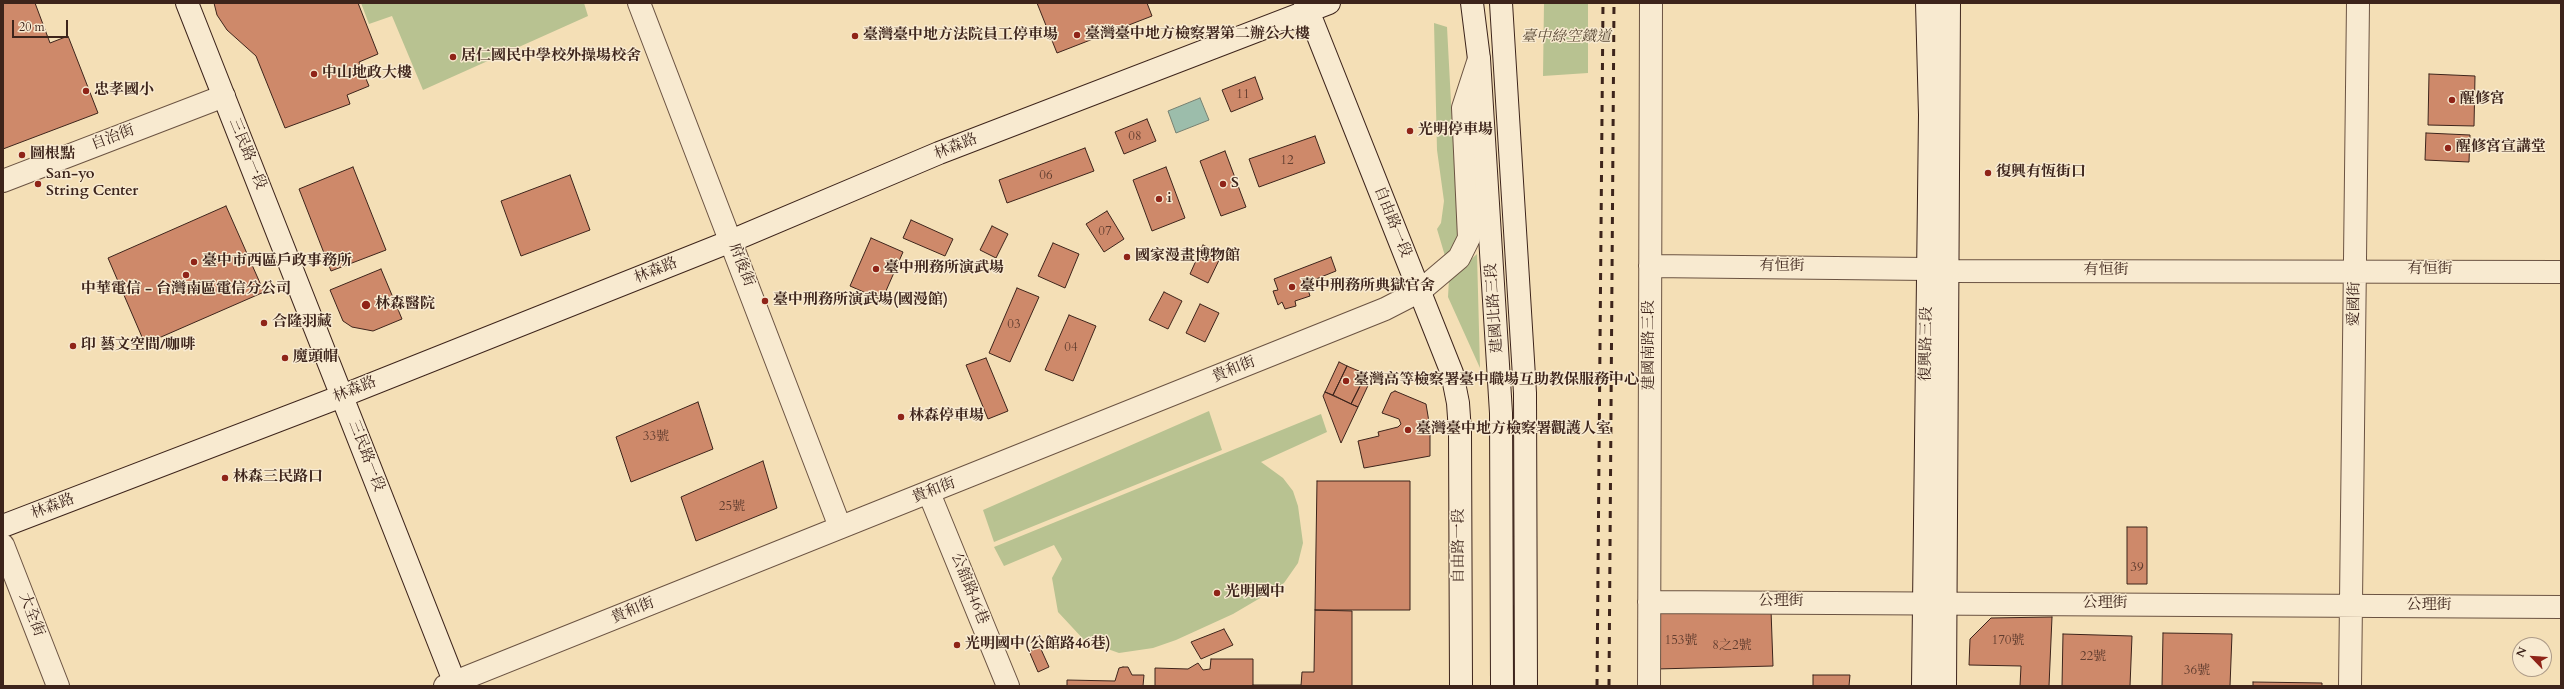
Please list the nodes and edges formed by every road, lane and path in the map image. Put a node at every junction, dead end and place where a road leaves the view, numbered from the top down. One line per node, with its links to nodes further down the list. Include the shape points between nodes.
1 (187, 3): 12 (street, 三民路一段)
2 (639, 3): 14 (street, 府後街)
3 (1329, 3): 10 (street, 林森路)
4 (1472, 3): 11 (street, 建國北路三段)
5 (1501, 3): 35 (street, 建國北路三段, via 1525,393)
6 (1652, 3): 15 (street, 建國南路三段)
7 (1927, 3): 16 (street, 復興路三段)
8 (1949, 3): 16 (street, 復興路三段)
9 (2358, 3): 17 (street, 愛國街)
10 (1306, 7): 14 (street, 林森路, via 939,153); 19 (street, 自由路一段)
11 (1479, 59): 19 (street, 貴和街, via 1463,108 1469,238 1459,258); 34 (street, 建國北路三段, via 1501,413)
12 (224, 96): 13 (street, 自治街); 20 (street, 三民路一段)
13 (3, 181)
14 (731, 241): 20 (street, 林森路); 23 (street, 府後街)
15 (1650, 266): 16 (street, 有恒街); 25 (street, 建國南路三段)
16 (1937, 270): 17 (street, 有恒街); 26 (street, 復興路三段); 27 (street, 復興路三段)
17 (2356, 270): 18 (street, 有恒街); 28 (street, 愛國街)
18 (2561, 272)
19 (1420, 291): 21 (street, 貴和街, via 1385,309); 33 (street, 自由路一段, via 1452,373 1458,403)
20 (342, 396): 22 (street, 林森路); 30 (street, 三民路一段)
21 (929, 493): 23 (street, 貴和街); 32 (street, 公舘路46巷)
22 (3, 526)
23 (840, 528): 30 (street, 貴和街)
24 (3, 545): 31 (street, 大全街)
25 (1649, 602): 26 (street, 公理街); 36 (street, 建國南路三段)
26 (1923, 602): 27 (street, 公理街); 37 (street, 復興路三段)
27 (1945, 602): 28 (street, 公理街); 38 (street, 復興路三段)
28 (2350, 605): 29 (street, 公理街); 39 (street, 愛國街)
29 (2561, 607)
30 (452, 685)
31 (58, 686)
32 (1008, 686)
33 (1460, 686)
34 (1502, 686)
35 (1526, 686)
36 (1649, 686)
37 (1923, 686)
38 (1945, 686)
39 (2350, 686)

